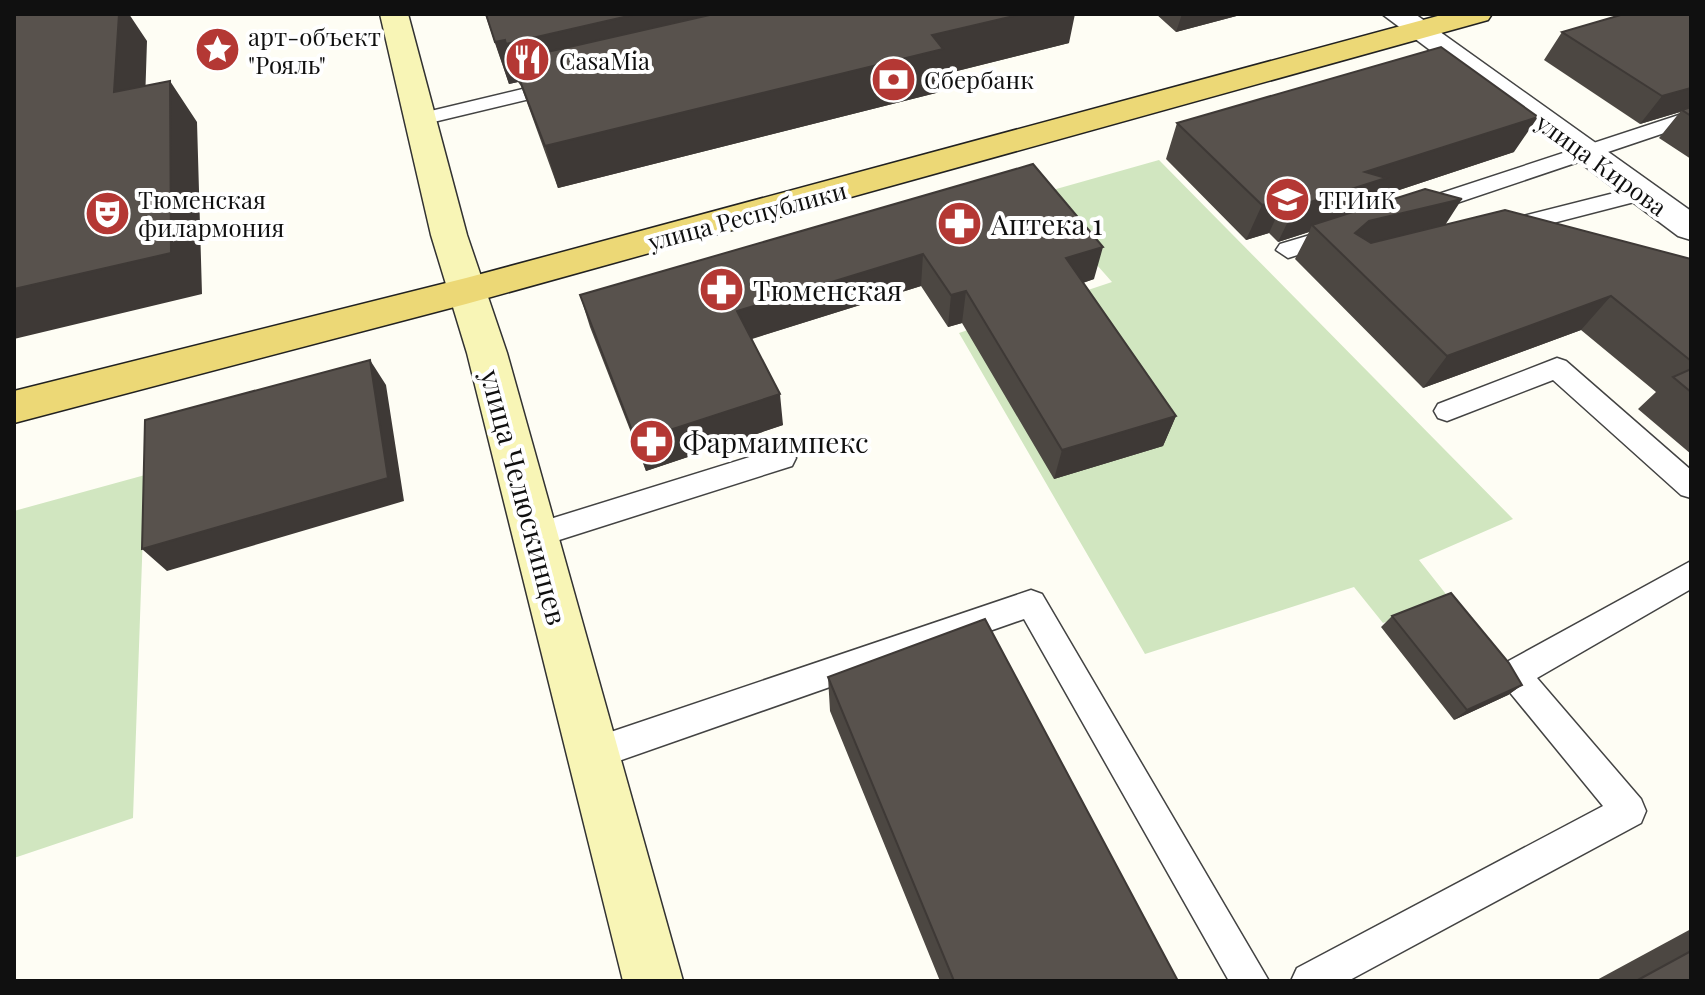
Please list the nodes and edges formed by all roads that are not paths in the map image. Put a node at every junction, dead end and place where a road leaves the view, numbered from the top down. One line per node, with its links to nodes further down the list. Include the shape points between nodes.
1 (394, 14): 6 (main road, улица Челюскинцев)
2 (1478, 14): 3 (main road, улица Республики)
3 (1407, 22): 7 (street, улица Кирова); 14 (main road, улица Республики)
4 (587, 80): 6 (lane)
5 (1691, 117): 7 (lane)
6 (421, 119): 14 (main road, улица Челюскинцев)
7 (1588, 153): 8 (street, улица Кирова); 9 (lane)
8 (1642, 193): 11 (street, улица Кирова); 12 (lane)
9 (1391, 217)
10 (1361, 227): 13 (lane)
11 (1691, 228)
12 (1483, 233)
13 (1288, 250)
14 (466, 291): 15 (main road, улица Республики); 19 (main road, улица Челюскинцев)
15 (14, 407)
16 (1447, 411): 18 (lane, via 1557,368)
17 (782, 458): 19 (lane)
18 (1691, 487)
19 (534, 536): 21 (main road, улица Челюскинцев)
20 (1691, 574): 24 (lane, via 1514,674 1629,811)
21 (593, 754): 22 (main road, улица Челюскинцев); 23 (lane, via 1031,603)
22 (653, 981)
23 (1250, 981)
24 (1310, 981)

